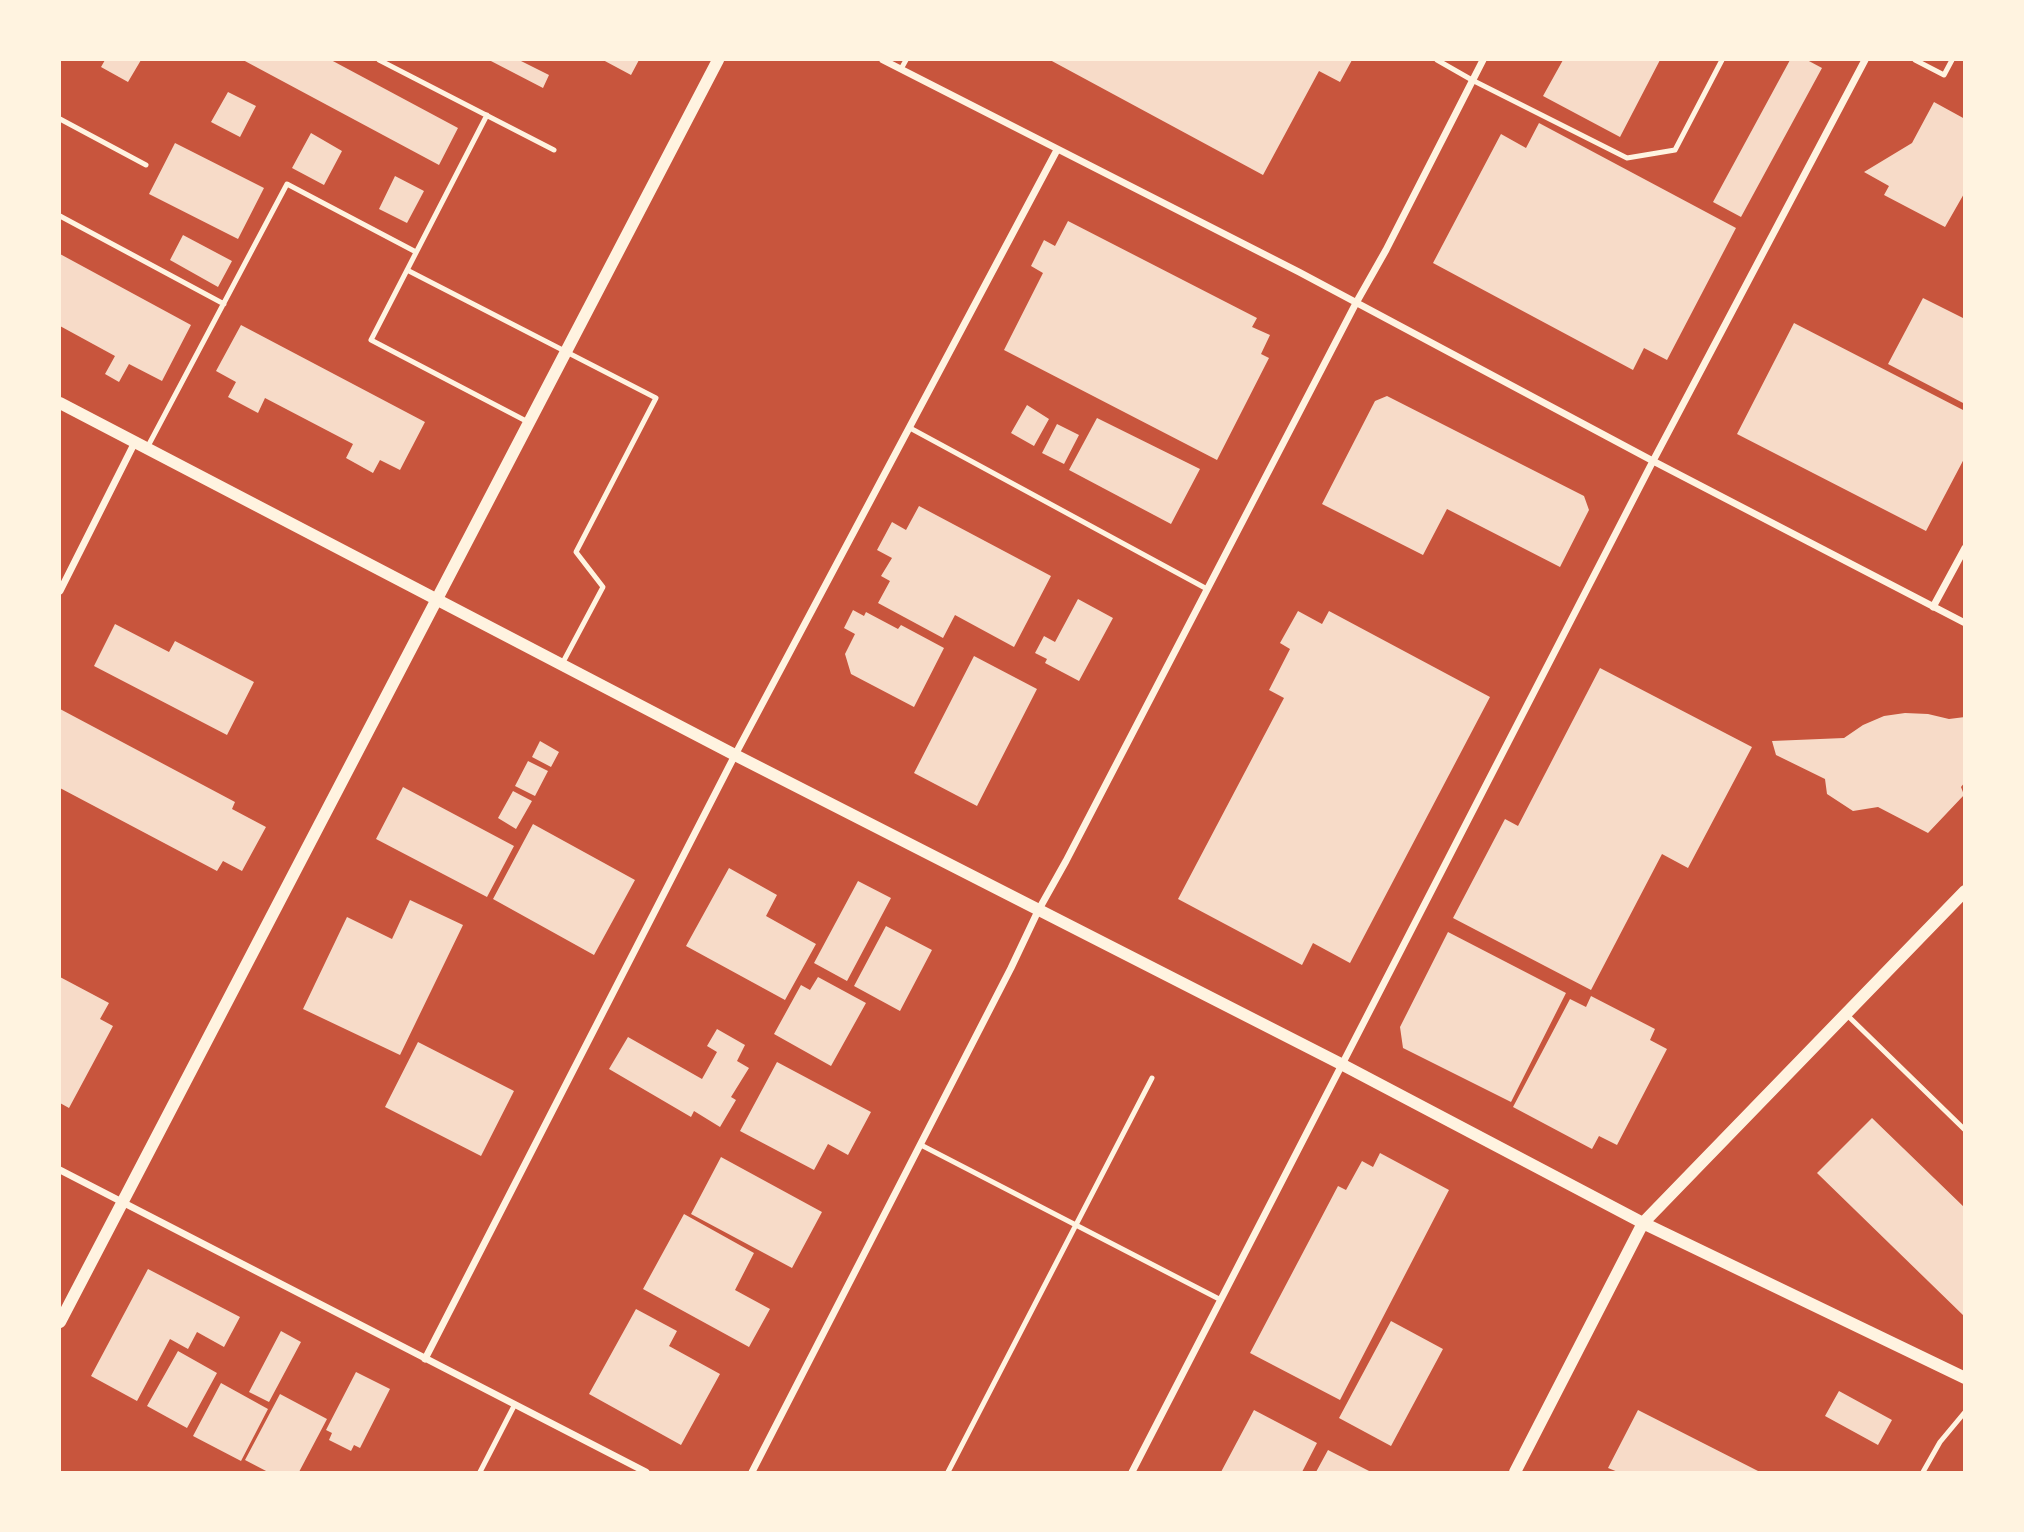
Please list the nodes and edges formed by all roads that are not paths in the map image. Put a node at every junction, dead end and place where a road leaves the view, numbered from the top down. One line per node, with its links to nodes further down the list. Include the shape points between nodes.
1 (379, 60): 13 (lane)
2 (718, 60): 23 (street)
3 (883, 60): 11 (street)
4 (906, 60): 11 (lane)
5 (1437, 60): 12 (lane)
6 (1483, 60): 12 (street)
7 (1723, 60): 12 (lane, via 1675,150 1627,158)
8 (1865, 60): 29 (street)
9 (1915, 60): 10 (lane, via 1944,75)
10 (1952, 60)
11 (901, 69): 16 (street)
12 (1472, 80): 21 (street)
13 (487, 115): 15 (lane); 19 (lane)
14 (60, 119): 17 (lane)
15 (554, 150)
16 (1057, 150): 21 (street); 26 (street)
17 (146, 165)
18 (60, 216): 22 (lane)
19 (416, 252): 20 (lane); 22 (lane, via 287,184)
20 (407, 270): 23 (lane); 25 (lane, via 371,340)
21 (1356, 303): 29 (street); 31 (street)
22 (223, 304): 28 (lane)
23 (565, 352): 25 (street); 36 (lane, via 656,398 576,552 603,587)
24 (60, 403): 27 (street)
25 (528, 422): 33 (street)
26 (910, 428): 31 (lane); 37 (street)
27 (135, 442): 28 (street); 32 (street)
28 (147, 449): 33 (street)
29 (1653, 461): 34 (street); 41 (street)
30 (1965, 548): 34 (street)
31 (1207, 589): 39 (street)
32 (60, 591)
33 (437, 598): 36 (street); 46 (street)
34 (1933, 607): 35 (street)
35 (1965, 623)
36 (562, 664): 37 (street)
37 (735, 755): 39 (street); 51 (street)
38 (1965, 891): 40 (street)
39 (1038, 911): 41 (street); 44 (street)
40 (1845, 1014): 43 (lane); 47 (street)
41 (1343, 1065): 47 (street); 49 (street)
42 (1152, 1078): 48 (lane)
43 (1965, 1130)
44 (921, 1144): 48 (lane); 57 (street)
45 (60, 1170): 46 (street)
46 (122, 1203): 50 (street); 51 (street)
47 (1643, 1223): 52 (street); 60 (street)
48 (1076, 1225): 49 (lane); 58 (lane)
49 (1221, 1300): 59 (street)
50 (60, 1322)
51 (425, 1359): 53 (street)
52 (1965, 1378)
53 (514, 1406): 55 (lane); 56 (street)
54 (1965, 1412): 61 (lane)
55 (480, 1472)
56 (646, 1472)
57 (752, 1472)
58 (947, 1472)
59 (1132, 1472)
60 (1515, 1472)
61 (1923, 1472)

